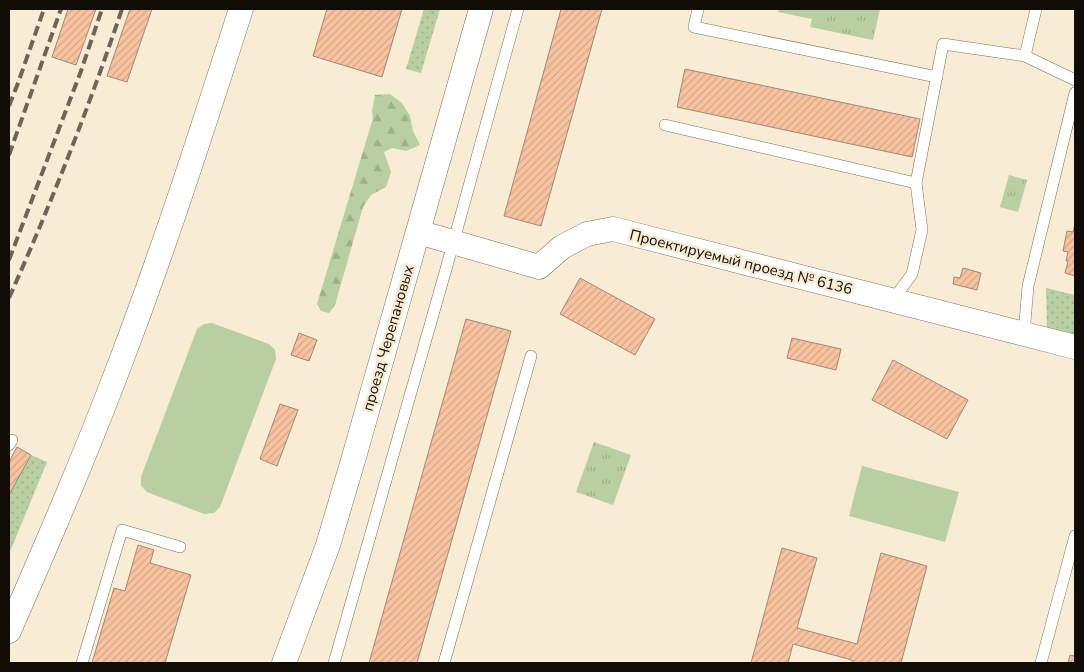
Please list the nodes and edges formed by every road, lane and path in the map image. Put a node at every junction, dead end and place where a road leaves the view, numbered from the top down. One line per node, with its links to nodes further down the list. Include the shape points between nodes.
1 (241, 9): 21 (street, via 180,198 127,346 58,520)
2 (481, 9): 12 (street, проезд Черепановых)
3 (518, 9): 13 (lane)
4 (698, 9): 7 (lane, via 694,26)
5 (1036, 9): 6 (lane)
6 (1024, 56): 7 (lane, via 943,44); 8 (lane)
7 (937, 77): 11 (lane)
8 (1075, 80)
9 (1075, 92): 15 (lane, via 1028,286)
10 (665, 125): 11 (lane)
11 (916, 183): 14 (lane, via 922,230 912,274)
12 (418, 232): 13 (street, Проектируемый проезд № 6136); 23 (street, проезд Черепановых, via 328,545)
13 (454, 242): 14 (street, Проектируемый проезд № 6136, via 539,267 562,247 587,234 612,229); 24 (lane)
14 (892, 301): 15 (street, Проектируемый проезд № 6136)
15 (1024, 334): 16 (street, Проектируемый проезд № 6136)
16 (1075, 347)
17 (531, 356): 25 (lane)
18 (1075, 536): 20 (lane)
19 (180, 547): 22 (lane, via 122,530)
20 (1074, 551): 26 (lane)
21 (9, 631)
22 (82, 663)
23 (284, 663)
24 (334, 663)
25 (444, 663)
26 (1041, 663)

